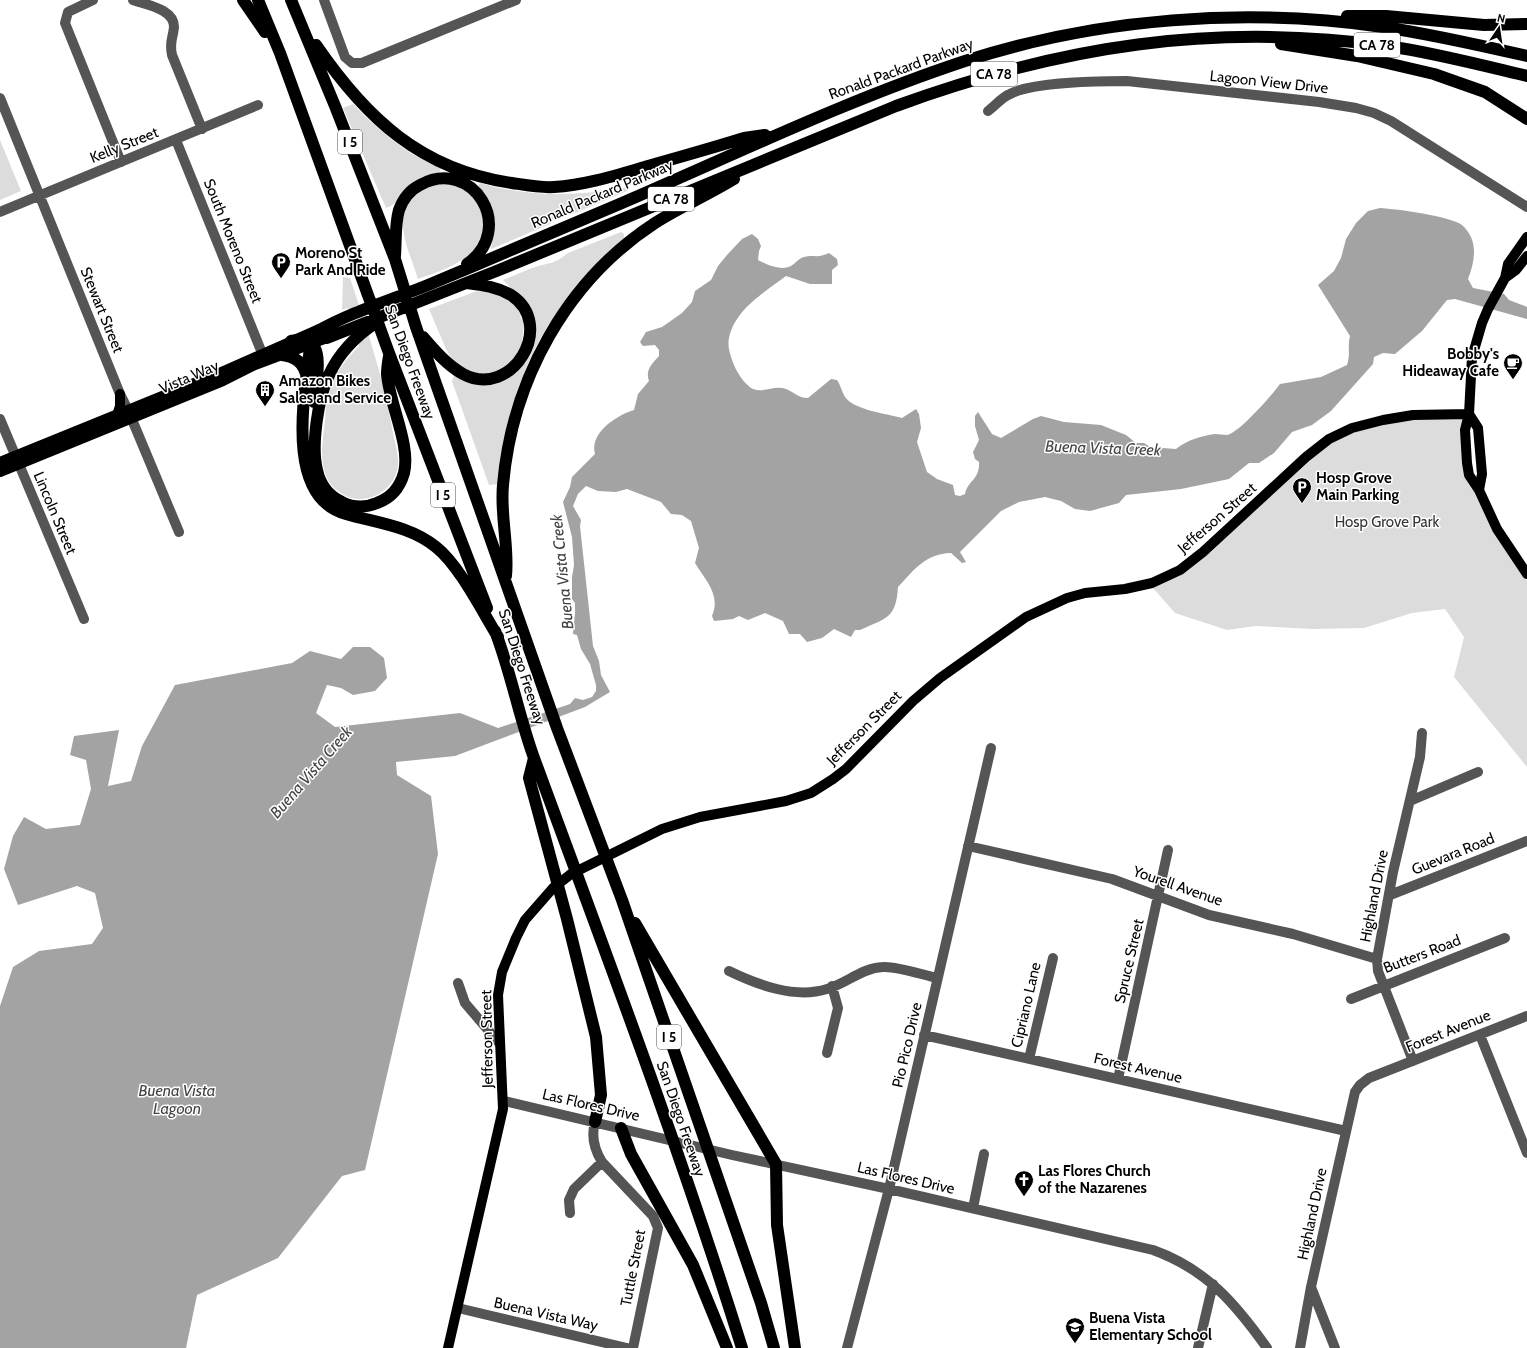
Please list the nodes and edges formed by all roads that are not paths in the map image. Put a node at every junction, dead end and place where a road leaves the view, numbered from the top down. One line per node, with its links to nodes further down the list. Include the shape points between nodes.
1 (93, 0): 23 (street, via 68,12 65,22)
2 (133, 0): 19 (street, via 164,11 172,18 172,55)
3 (243, 0): 12 (highway)
4 (258, 0): 12 (highway, San Diego Freeway / I 5)
5 (292, 0): 10 (highway, San Diego Freeway / I 5)
6 (324, 0): 7 (street, via 345,57 352,63 362,63)
7 (516, 0)
8 (1276, 17): 9 (highway, via 1386,16 1484,26); 13 (highway, Ronald Packard Parkway / CA 78, via 1326,20 1420,32); 20 (highway, Ronald Packard Parkway / CA 78, via 1128,26 1014,47 893,86)
9 (1527, 24)
10 (303, 26): 20 (highway, via 335,73 367,110 416,150 474,176 553,187 611,177 744,138); 29 (highway, San Diego Freeway / I 5)
11 (1225, 37): 14 (highway, Ronald Packard Parkway / CA 78, via 1317,39 1389,46); 18 (highway, via 1315,48 1434,74 1485,92); 22 (highway, Ronald Packard Parkway / CA 78, via 1171,40 1097,50 1015,67 902,104)
12 (280, 53): 40 (highway, San Diego Freeway / I 5)
13 (1527, 56)
14 (1527, 76)
15 (0, 98): 24 (street, Stewart Street)
16 (258, 105): 19 (street, Kelly Street)
17 (988, 112): 25 (street, Lagoon View Drive, via 1010,94 1034,88 1096,81 1127,81 1356,108 1392,121)
18 (1527, 119)
19 (202, 129): 21 (street, Kelly Street)
20 (776, 134): 30 (highway, Ronald Packard Parkway / CA 78, via 694,172)
21 (176, 140): 23 (street, Kelly Street); 39 (street, South Moreno Street)
22 (774, 156): 32 (highway, Ronald Packard Parkway / CA 78); 55 (highway, via 654,224 612,256 559,317 532,368 514,418 509,442 503,486 508,557)
23 (121, 162): 24 (street, Kelly Street)
24 (40, 195): 26 (street, Kelly Street); 44 (street, Stewart Street)
25 (1527, 207)
26 (0, 212)
27 (1527, 237): 31 (main road, via 1508,264)
28 (1527, 256): 31 (main road, via 1516,270)
29 (395, 259): 30 (highway, via 399,211 406,196 426,182 441,178 455,180 477,193 487,209 489,226 482,249 475,258); 35 (highway, San Diego Freeway / I 5)
30 (453, 274): 34 (highway, Ronald Packard Parkway / CA 78)
31 (1505, 278): 46 (main road, via 1482,323 1472,357)
32 (466, 283): 33 (highway, Ronald Packard Parkway / CA 78); 35 (highway, via 501,290 512,296 527,316 527,348 515,366 495,377 481,379 463,374 443,360)
33 (392, 312): 34 (highway); 49 (highway, via 355,339 337,360 323,391)
34 (350, 322): 36 (highway, Ronald Packard Parkway / CA 78)
35 (416, 327): 55 (highway, San Diego Freeway / I 5)
36 (325, 333): 37 (main road, Vista Way); 38 (highway, via 312,336)
37 (291, 341): 38 (highway); 39 (main road, Vista Way)
38 (311, 344): 41 (main road, Vista Way); 43 (highway); 49 (highway, via 318,358 314,410)
39 (262, 353): 42 (main road, Vista Way)
40 (389, 353): 49 (highway, via 387,374 404,452 404,471 392,495 373,505 352,506 335,498 325,489 316,464); 57 (highway, San Diego Freeway / I 5)
41 (282, 355): 42 (main road, Vista Way); 43 (highway, via 293,357 300,362)
42 (221, 377): 45 (main road, Vista Way)
43 (307, 377): 57 (highway, via 302,436 304,460 315,493 332,509 400,528 420,536 437,547 460,574)
44 (120, 394): 45 (street, Stewart Street); 47 (main road)
45 (130, 414): 47 (main road, Vista Way); 50 (main road, Vista Way); 53 (street, Stewart Street)
46 (1470, 414): 54 (main road, via 1465,430 1469,475 1480,490 1497,529); 81 (main road, Jefferson Street, via 1413,415 1383,420 1352,428 1329,439 1180,570 1152,583 1067,598 1026,617 940,678 913,701 846,769 816,789 786,801 700,817 662,829 571,874 553,888 525,920 516,938 502,972 498,995)
47 (118, 415): 50 (main road, Vista Way)
48 (0, 419): 50 (street, Lincoln Street)
49 (318, 419)
50 (17, 460): 51 (main road, Vista Way); 52 (main road, Vista Way); 56 (street, Lincoln Street)
51 (0, 462)
52 (0, 472)
53 (179, 532)
54 (1527, 574)
55 (506, 581): 68 (highway, San Diego Freeway / I 5, via 557,728)
56 (84, 619)
57 (498, 637): 60 (highway, San Diego Freeway / I 5)
58 (1422, 733): 62 (street, Highland Drive, via 1420,757)
59 (991, 748): 64 (street, Pio Pico Drive)
60 (534, 758): 88 (highway, via 529,778 596,1037 601,1095); 106 (highway, San Diego Freeway / I 5, via 708,1244)
61 (1478, 772): 62 (street)
62 (1410, 801): 67 (street, Highland Drive)
63 (1527, 841): 67 (street, Guevara Road)
64 (968, 846): 66 (street, Yourell Avenue, via 1112,879); 73 (street, Pio Pico Drive)
65 (1168, 850): 66 (street, Spruce Street)
66 (1159, 895): 71 (street, Yourell Avenue, via 1209,915 1292,934); 85 (street, Spruce Street)
67 (1390, 895): 71 (street, Highland Drive)
68 (622, 900): 94 (highway); 107 (highway, San Diego Freeway / I 5, via 761,1303)
69 (1505, 938): 75 (street, Butters Road)
70 (1053, 958): 83 (street, Cipriano Lane)
71 (1377, 959): 75 (street, Highland Drive, via 1378,971)
72 (729, 971): 76 (street, via 750,981 800,993)
73 (938, 978): 76 (street, via 886,967 870,968); 79 (street, Pio Pico Drive)
74 (458, 983): 81 (street, via 465,1003)
75 (1384, 985): 77 (street, Butters Road); 84 (street, Highland Drive)
76 (832, 986): 82 (street, via 838,1008)
77 (1351, 999)
78 (1527, 1016): 80 (street, Forest Avenue)
79 (924, 1035): 83 (street, Forest Avenue); 95 (street, Pio Pico Drive)
80 (1480, 1035): 84 (street, Forest Avenue); 91 (street)
81 (500, 1044): 87 (main road, Jefferson Street)
82 (827, 1053)
83 (1029, 1059): 85 (street, Forest Avenue)
84 (1413, 1061): 86 (street, Forest Avenue, via 1369,1078)
85 (1118, 1079): 90 (street, Forest Avenue)
86 (1360, 1085): 90 (street, Highland Drive, via 1355,1092)
87 (504, 1100): 88 (street, Las Flores Drive); 100 (main road, Jefferson Street)
88 (594, 1122): 89 (street, Las Flores Drive); 93 (street, Tuttle Street, via 592,1132 595,1151)
89 (621, 1128): 94 (street, Las Flores Drive); 105 (highway, via 631,1154 694,1265)
90 (1346, 1131): 99 (street, Highland Drive)
91 (1527, 1153)
92 (984, 1154): 96 (street)
93 (602, 1162): 97 (street, via 574,1190 570,1200); 104 (street, Tuttle Street, via 653,1216 658,1228)
94 (776, 1164): 95 (street, Las Flores Drive); 108 (highway, via 777,1225)
95 (889, 1189): 96 (street, Las Flores Drive); 109 (street, Pio Pico Drive)
96 (973, 1208): 98 (street, Las Flores Drive, via 1153,1250 1188,1266)
97 (570, 1213)
98 (1213, 1284): 110 (street); 111 (street, Las Flores Drive, via 1248,1321)
99 (1312, 1287): 101 (street, Highland Drive); 113 (street)
100 (458, 1308): 102 (main road, Jefferson Street); 103 (street, Buena Vista Way)
101 (1300, 1344): 112 (street, Highland Drive)
102 (448, 1348)
103 (627, 1348)
104 (632, 1348)
105 (727, 1348)
106 (742, 1348)
107 (774, 1348)
108 (795, 1348)
109 (847, 1348)
110 (1198, 1348)
111 (1267, 1348)
112 (1292, 1348)
113 (1335, 1348)

